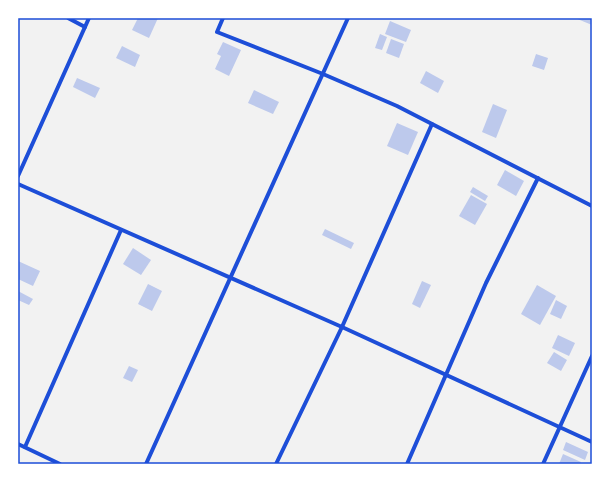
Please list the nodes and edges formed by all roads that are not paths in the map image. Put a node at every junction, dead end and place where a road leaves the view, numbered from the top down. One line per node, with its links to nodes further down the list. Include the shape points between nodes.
1 (68, 18): 5 (street)
2 (89, 18): 5 (street)
3 (223, 18): 6 (street, via 217,32)
4 (348, 18): 6 (street)
5 (85, 27): 8 (street)
6 (323, 74): 7 (street); 13 (street)
7 (432, 124): 9 (street); 14 (street)
8 (18, 176)
9 (538, 178): 11 (street); 16 (street, via 486,284)
10 (18, 184): 12 (street)
11 (592, 206)
12 (121, 230): 13 (street); 20 (street)
13 (231, 278): 14 (street); 22 (street)
14 (342, 327): 16 (street); 23 (street)
15 (592, 356): 17 (street)
16 (446, 374): 17 (street); 24 (street)
17 (560, 426): 18 (street); 25 (street)
18 (592, 442)
19 (18, 444): 20 (street)
20 (25, 447): 21 (street)
21 (60, 464)
22 (146, 464)
23 (276, 464)
24 (408, 464)
25 (543, 464)

